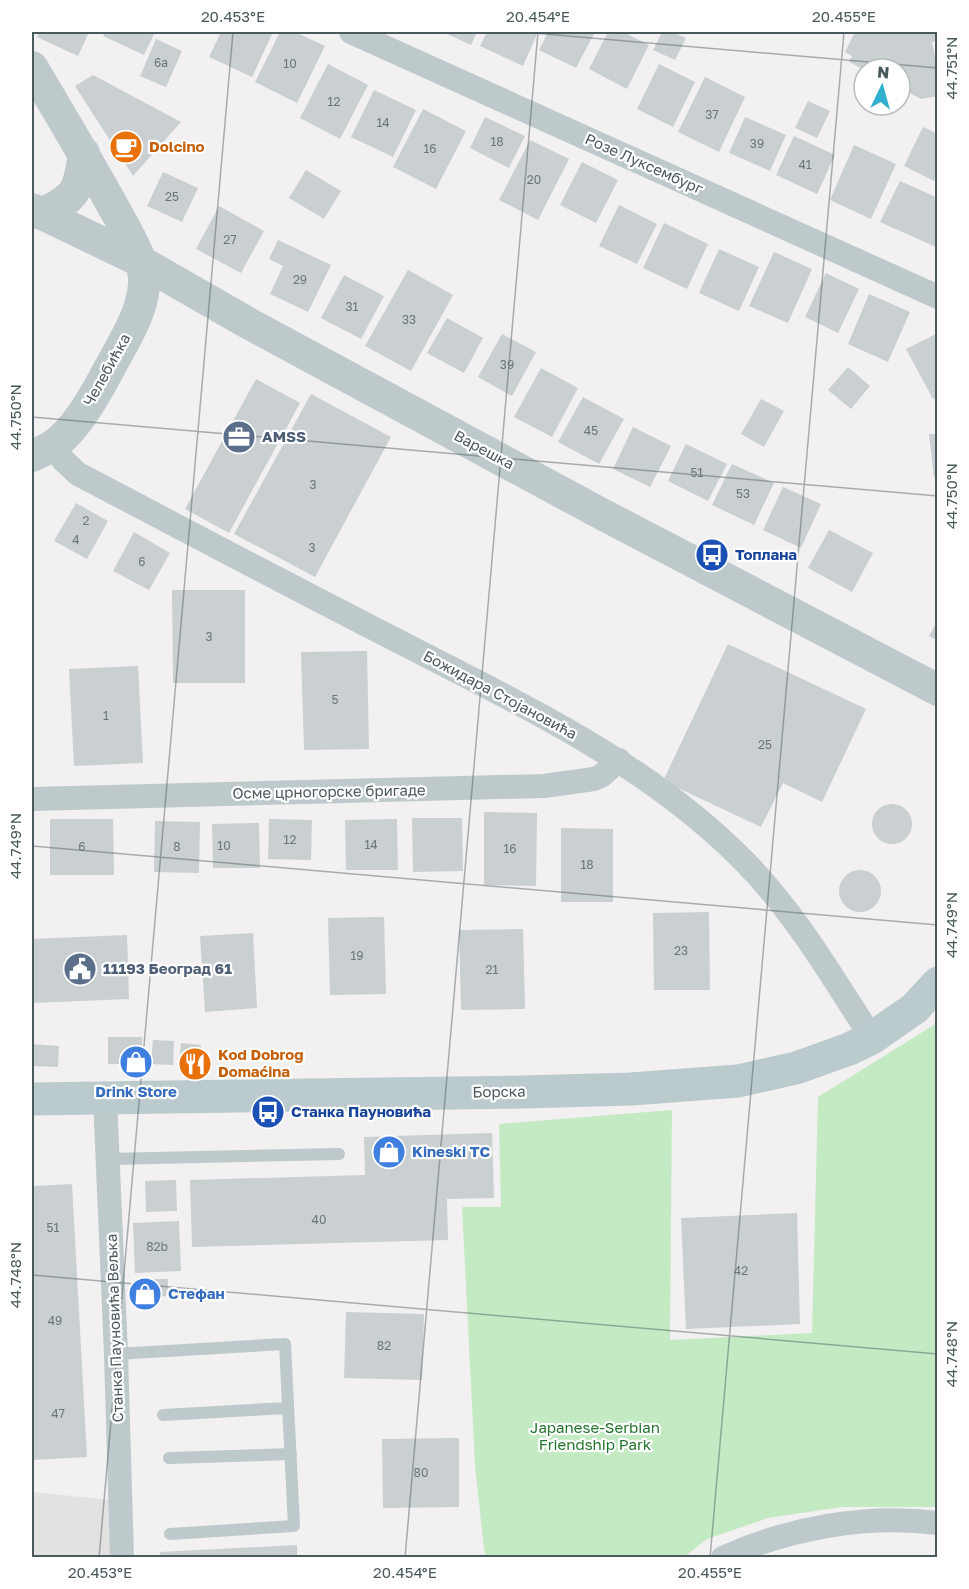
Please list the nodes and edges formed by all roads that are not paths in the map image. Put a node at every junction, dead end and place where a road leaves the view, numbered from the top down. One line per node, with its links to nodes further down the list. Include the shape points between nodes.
1 (351, 32): 6 (street, Розе Луксембург)
2 (32, 67): 3 (street)
3 (84, 153): 4 (street, via 72,197); 5 (street)
4 (36, 212): 5 (street, Варешка)
5 (140, 261): 7 (street, Челебићка, via 144,284 132,324 81,416); 8 (street, Варешка, via 588,506)
6 (938, 297)
7 (43, 450): 9 (street, Божидара Стојановића, via 63,460 78,474)
8 (938, 690)
9 (619, 760): 10 (street, Осме црногорске бригаде, via 594,779 544,786); 12 (street, Божидара Стојановића, via 676,802 743,860 802,931)
10 (32, 799)
11 (938, 983): 12 (main road, Борска, via 915,1008)
12 (872, 1038): 13 (main road, Борска, via 807,1065 738,1081 524,1092)
13 (105, 1098): 14 (main road, Борска); 16 (street, Станка Пауновића Вељка)
14 (32, 1099)
15 (339, 1154): 16 (lane)
16 (108, 1159): 17 (street, Станка Пауновића Вељка)
17 (116, 1354): 18 (lane, via 285,1344); 24 (street, Станка Пауновића Вељка)
18 (287, 1408): 19 (lane); 20 (lane)
19 (163, 1415)
20 (291, 1454): 21 (lane); 23 (lane, via 294,1527)
21 (169, 1458)
22 (938, 1523): 25 (street, via 851,1523 777,1537)
23 (170, 1534)
24 (122, 1557)
25 (723, 1557)

